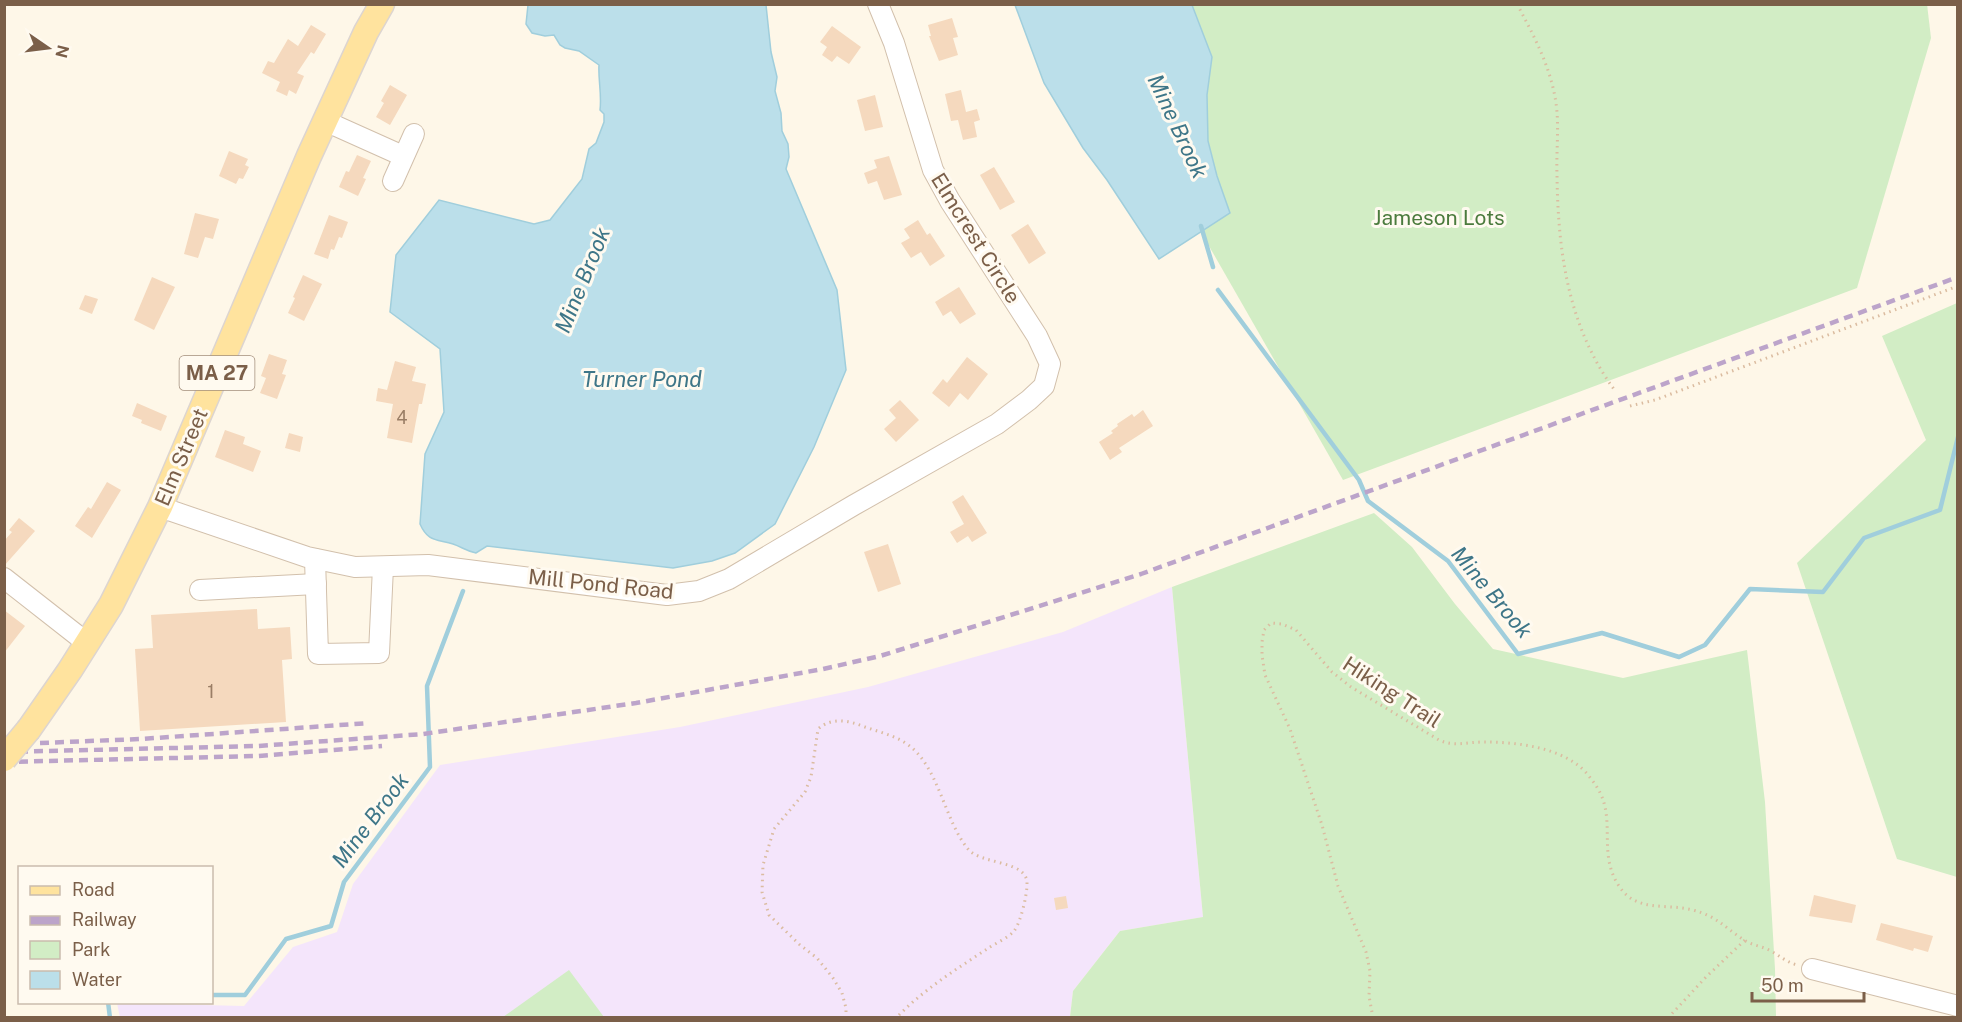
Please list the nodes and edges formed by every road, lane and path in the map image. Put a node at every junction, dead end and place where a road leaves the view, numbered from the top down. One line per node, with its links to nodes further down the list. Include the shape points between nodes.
1 (382, 4): 4 (main road, Elm Street / MA 27)
2 (878, 4): 9 (street, Elmcrest Circle, via 933,170 1037,336)
3 (1517, 4): 10 (path, via 1551,77 1558,120 1558,228 1569,296 1598,368)
4 (325, 121): 6 (street); 12 (main road, Elm Street / MA 27)
5 (414, 134): 6 (street)
6 (403, 156): 7 (street)
7 (393, 181)
8 (1958, 286): 11 (path)
9 (1050, 364): 14 (street, Mill Pond Road, via 1044,386 997,424 729,579 699,591 667,595 428,565)
10 (1616, 392)
11 (1630, 406)
12 (160, 507): 13 (street, Mill Pond Road); 18 (main road, Elm Street / MA 27, via 111,605)
13 (315, 559): 14 (street, Mill Pond Road, via 355,567); 16 (street)
14 (384, 567): 16 (street, via 379,653 318,654)
15 (4, 578): 18 (street)
16 (316, 584): 17 (street)
17 (200, 590)
18 (87, 643): 19 (main road, Elm Street / MA 27, bridge)
19 (4, 759)
20 (1745, 940): 21 (path, Hiking Trail, via 1789,963); 25 (path, Hiking Trail, via 1719,920 1702,913 1648,905 1624,893 1608,863 1606,805 1597,786 1576,763 1533,747 1490,742 1452,745 1439,740 1332,672 1296,630 1271,623 1264,630 1262,642 1265,675 1290,729 1338,886 1366,952); 26 (path)
21 (1812, 969): 22 (street)
22 (1958, 1006)
23 (846, 1017): 24 (path, via 842,993 833,978 817,958 769,915 762,892 763,865 774,829 805,792 818,729 825,723 847,721 908,744 931,776 969,850 984,859 1014,867 1028,881 1014,931 938,981)
24 (896, 1017)
25 (1373, 1017)
26 (1668, 1017)

